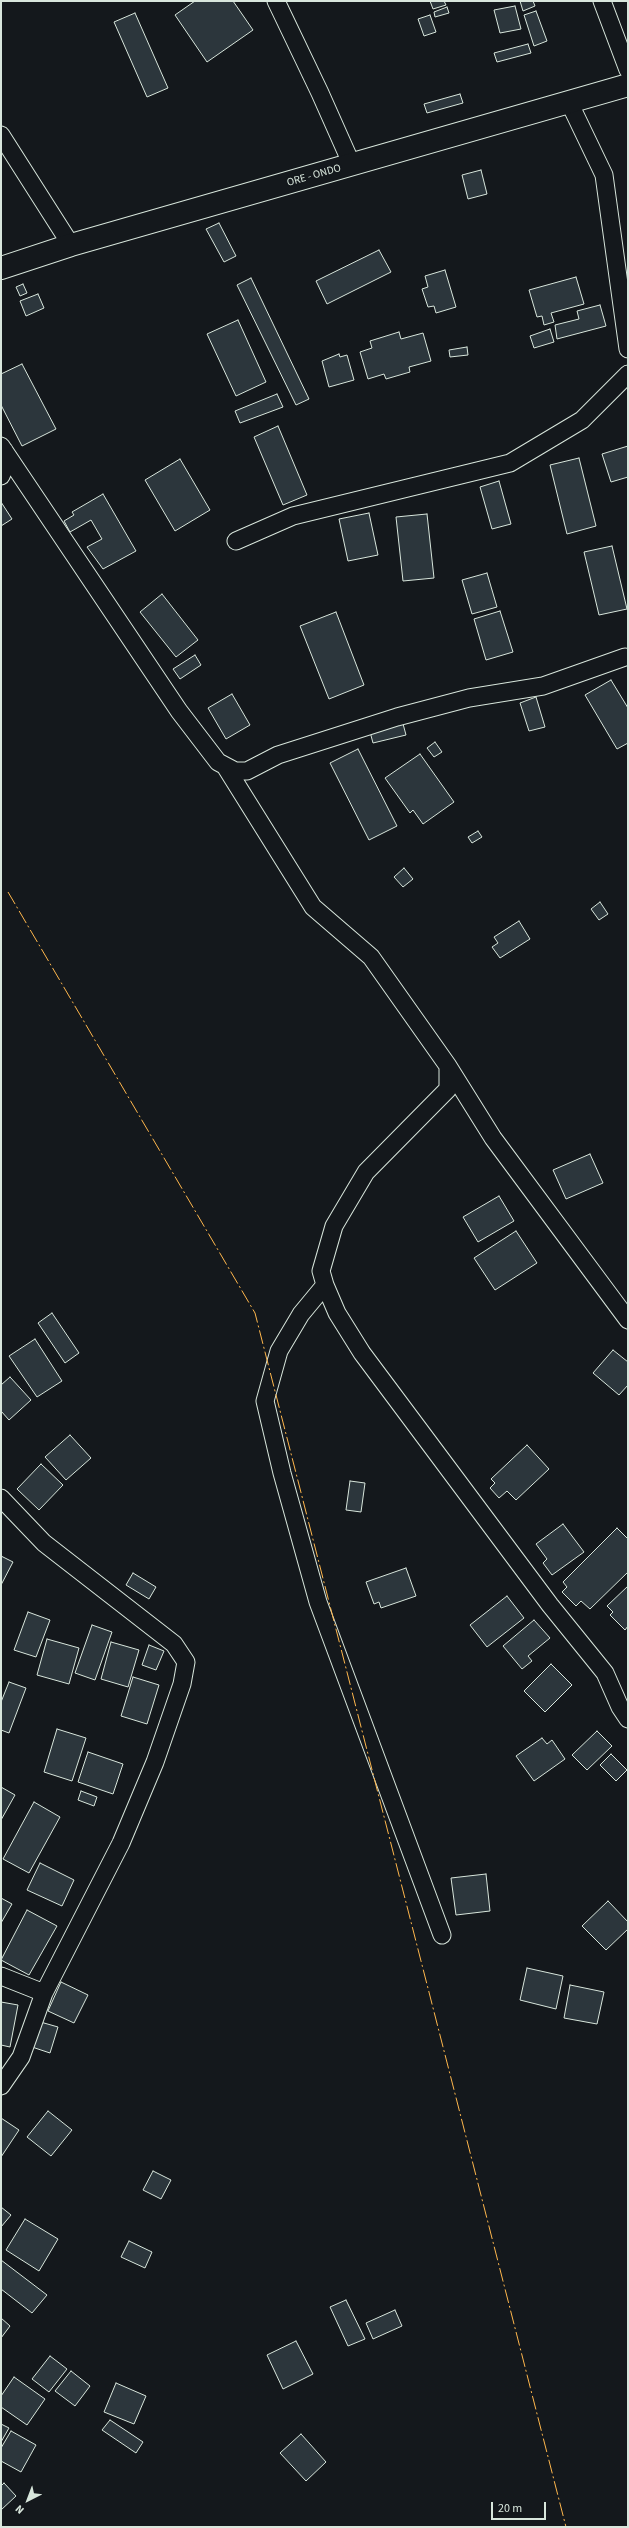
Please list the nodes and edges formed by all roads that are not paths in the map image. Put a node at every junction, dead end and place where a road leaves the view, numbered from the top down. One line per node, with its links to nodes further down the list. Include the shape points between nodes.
1 (276, 1): 7 (street)
2 (602, 1): 3 (street)
3 (628, 70)
4 (628, 85): 5 (main road, ORE - ONDO)
5 (569, 102): 7 (main road, ORE - ONDO); 10 (street, via 604,175)
6 (1, 135): 8 (street)
7 (352, 165): 8 (main road, ORE - ONDO)
8 (71, 245): 9 (main road, ORE - ONDO)
9 (1, 268)
10 (628, 349)
11 (628, 374): 14 (street, via 582,420 510,463 293,516)
12 (2, 448): 13 (street, via 6,464); 16 (street, via 179,711 218,762)
13 (1, 476)
14 (236, 541)
15 (625, 657): 16 (street, via 543,686 469,698 397,717 278,755 247,770 235,771)
16 (225, 766): 17 (street, via 313,907 371,957)
17 (448, 1066): 18 (street, via 448,1089 366,1172 334,1226 321,1271); 19 (street, via 493,1138)
18 (325, 1286): 21 (street, via 337,1313 362,1353 550,1606 605,1674); 22 (street, via 301,1314 279,1351 265,1401 318,1602)
19 (628, 1320)
20 (1, 1498): 24 (street, via 44,1543 174,1644 186,1662 182,1684 155,1762 121,1843)
21 (628, 1719)
22 (442, 1934)
23 (1, 1976): 24 (street)
24 (44, 1993): 25 (street, via 21,2057)
25 (1, 2086)

